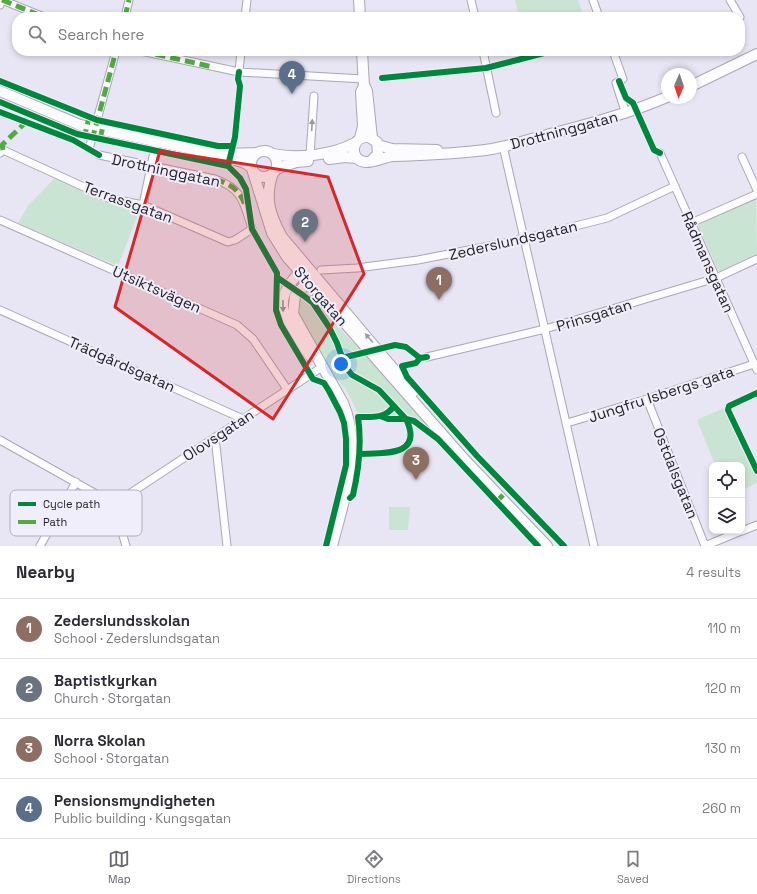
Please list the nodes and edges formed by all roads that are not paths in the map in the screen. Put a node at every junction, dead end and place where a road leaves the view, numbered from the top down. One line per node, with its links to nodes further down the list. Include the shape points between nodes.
1 (2, 0): 8 (street); 9 (street)
2 (129, 0): 10 (street)
3 (247, 0): 11 (street)
4 (359, 0): 12 (main road)
5 (472, 0): 13 (street)
6 (593, 0): 14 (street)
7 (730, 0): 15 (street)
8 (0, 5)
9 (32, 12)
10 (126, 12)
11 (246, 12)
12 (360, 12)
13 (474, 12)
14 (597, 12)
15 (737, 12)
16 (757, 54): 25 (main road)
17 (115, 56): 31 (street)
18 (164, 56): 23 (street)
19 (241, 56): 23 (street)
20 (362, 56): 24 (main road)
21 (483, 56): 29 (street)
22 (615, 56): 30 (street, via 623,79 616,84)
23 (239, 72): 24 (street)
24 (363, 82): 32 (main road, via 363,126); 34 (main road, via 367,91)
25 (697, 83)
26 (0, 91): 31 (main road, Drottninggatan, via 65,120)
27 (314, 96): 44 (street, one-way to 27)
28 (661, 99): 30 (main road, Drottninggatan)
29 (496, 113)
30 (626, 114): 35 (main road, Drottninggatan)
31 (94, 128): 33 (main road, Drottninggatan); 36 (street)
32 (357, 141): 34 (main road, via 366,136); 44 (main road, via 338,152); 46 (main road, via 354,151)
33 (156, 142): 41 (main road, Drottninggatan); 48 (street)
34 (375, 142): 38 (main road, Drottninggatan, via 392,149); 47 (main road, via 378,154)
35 (503, 146): 38 (main road, Drottninggatan); 58 (street)
36 (89, 149)
37 (1, 152): 54 (street, Terrassgatan, via 108,198)
38 (459, 152): 47 (main road, Drottninggatan)
39 (256, 153): 41 (main road, Drottninggatan); 42 (main road, via 266,150); 49 (main road, via 250,161)
40 (660, 153): 51 (street, Rådmansgatan)
41 (216, 154): 49 (main road, Drottninggatan, via 245,163)
42 (273, 154): 44 (main road); 50 (main road, via 277,161)
43 (99, 155): 48 (street, Drottninggatan)
44 (310, 155)
45 (742, 157): 52 (street)
46 (357, 158): 47 (main road, via 364,162); 50 (main road, via 296,162)
47 (372, 160)
48 (151, 166): 54 (street); 57 (street, Drottninggatan, via 228,183 242,198)
49 (252, 170): 50 (main road, via 263,177); 60 (main road, Storgatan, via 276,243)
50 (274, 171): 60 (main road, Storgatan, via 267,193 272,214 282,238)
51 (674, 186): 56 (street, Rådmansgatan); 58 (street, Zederslundsgatan, via 607,218)
52 (757, 190)
53 (757, 194): 56 (street)
54 (143, 205): 57 (street, Terrassgatan, via 228,242 236,240)
55 (0, 220): 68 (street, Utsiktsvägen, via 237,325 253,338)
56 (691, 223): 62 (street, Rådmansgatan)
57 (252, 229)
58 (524, 239): 61 (street, Zederslundsgatan, via 418,260); 64 (street)
59 (757, 259): 62 (street, Prinsgatan)
60 (303, 270): 61 (main road, Storgatan); 66 (main road, one-way to 66, via 288,285 284,294 283,312 296,337 311,357)
61 (314, 275): 66 (main road, via 295,296 293,314); 87 (main road, Storgatan, via 464,459); 88 (main road, Storgatan, one-way to 61, via 468,455)
62 (716, 278): 64 (street, Prinsgatan); 67 (street, Rådmansgatan)
63 (0, 310): 70 (street, Trädgårdsgatan)
64 (545, 329): 65 (street, Prinsgatan); 71 (street)
65 (427, 358)
66 (322, 366): 68 (street, Olovsgatan); 86 (main road, via 348,414 353,452 350,475)
67 (756, 367): 69 (street, Jungfru Isbergs gata)
68 (287, 389): 70 (street, Olovsgatan)
69 (647, 399): 71 (street, Jungfru Isbergs gata); 90 (street, Ostdalsgatan)
70 (243, 419): 72 (street, Olovsgatan)
71 (567, 423): 89 (street)
72 (215, 437): 77 (street, Olovsgatan); 85 (street)
73 (1, 441): 74 (street)
74 (76, 482): 75 (street); 76 (street)
75 (72, 490)
76 (90, 490)
77 (135, 490)
78 (757, 525): 79 (street)
79 (745, 530)
80 (735, 534): 90 (street)
81 (46, 536): 83 (street)
82 (123, 536): 84 (street)
83 (40, 546)
84 (126, 546)
85 (227, 546)
86 (332, 546)
87 (547, 546)
88 (554, 546)
89 (594, 546)
90 (705, 546)

